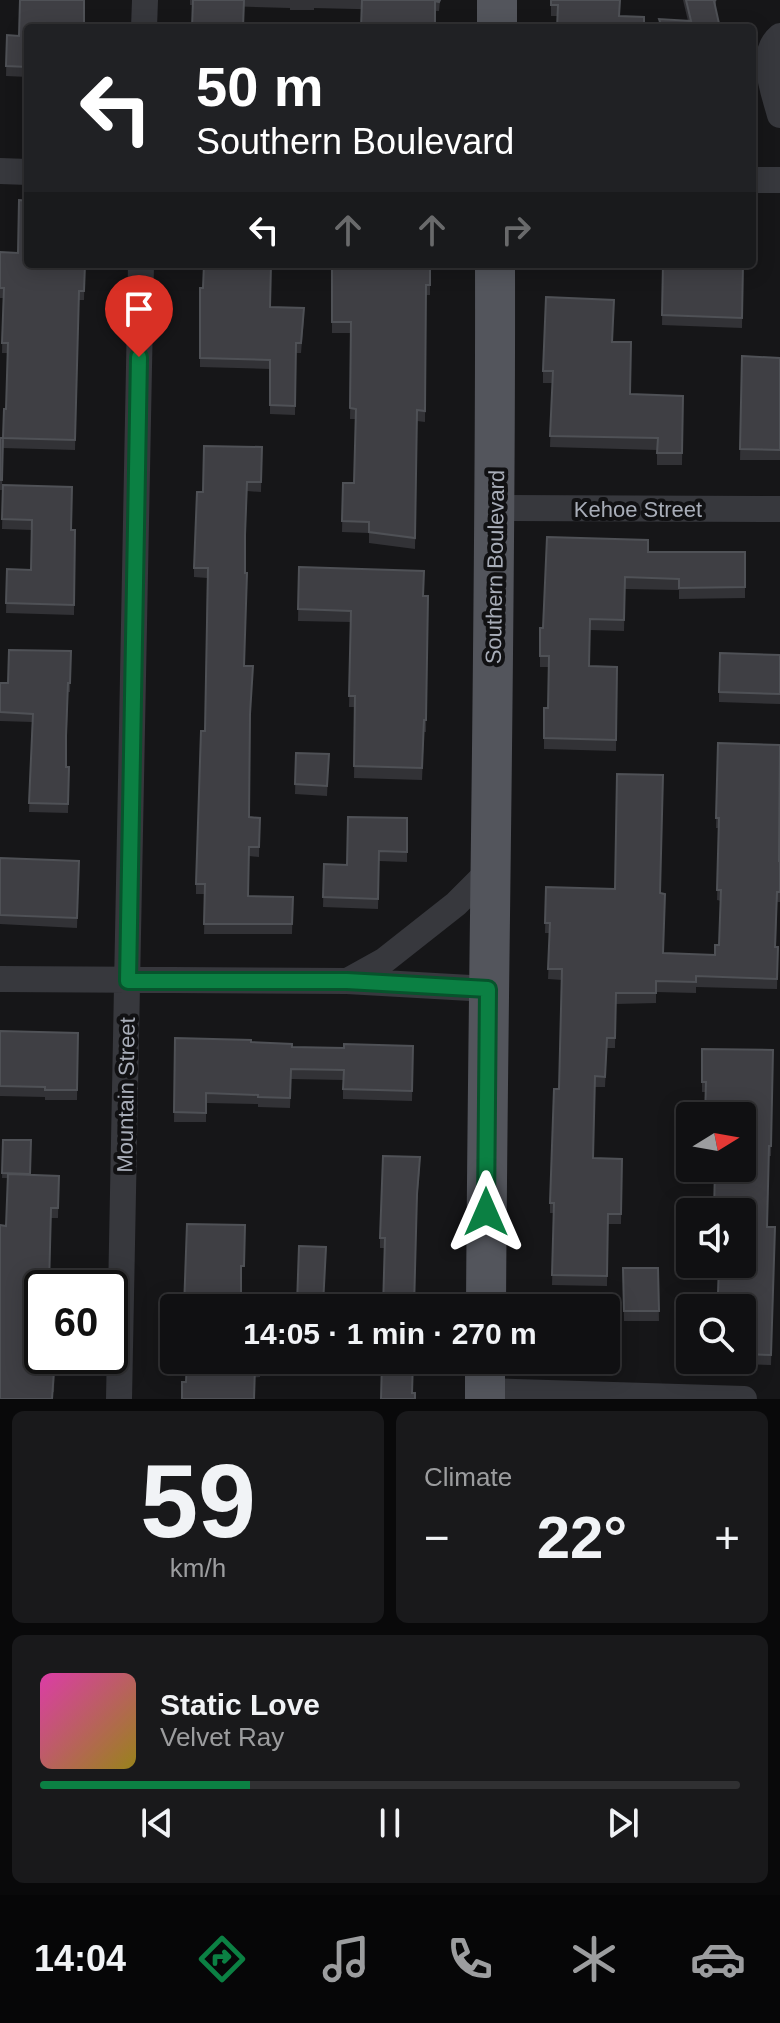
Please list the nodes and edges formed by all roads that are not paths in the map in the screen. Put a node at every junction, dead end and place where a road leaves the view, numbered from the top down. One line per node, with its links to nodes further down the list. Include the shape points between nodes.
1 (145, 0): 3 (street)
2 (497, 0): 4 (main road)
3 (144, 24)
4 (497, 24)
5 (776, 39): 6 (street, via 768,67)
6 (780, 115)
7 (0, 171): 8 (street)
8 (24, 172)
9 (756, 180): 10 (street)
10 (780, 180)
11 (141, 268): 17 (street, Mountain Street)
12 (495, 268): 13 (main road, Southern Boulevard)
13 (496, 508): 14 (street, Kehoe Street); 15 (main road, Southern Boulevard)
14 (780, 509)
15 (490, 870): 18 (street, via 385,960); 19 (main road, Southern Boulevard)
16 (0, 979): 17 (street)
17 (128, 981): 18 (street); 22 (street, Mountain Street)
18 (347, 981): 19 (street)
19 (488, 989): 20 (main road, Southern Boulevard)
20 (486, 1294)
21 (485, 1383): 23 (street)
22 (119, 1399)
23 (744, 1399)

